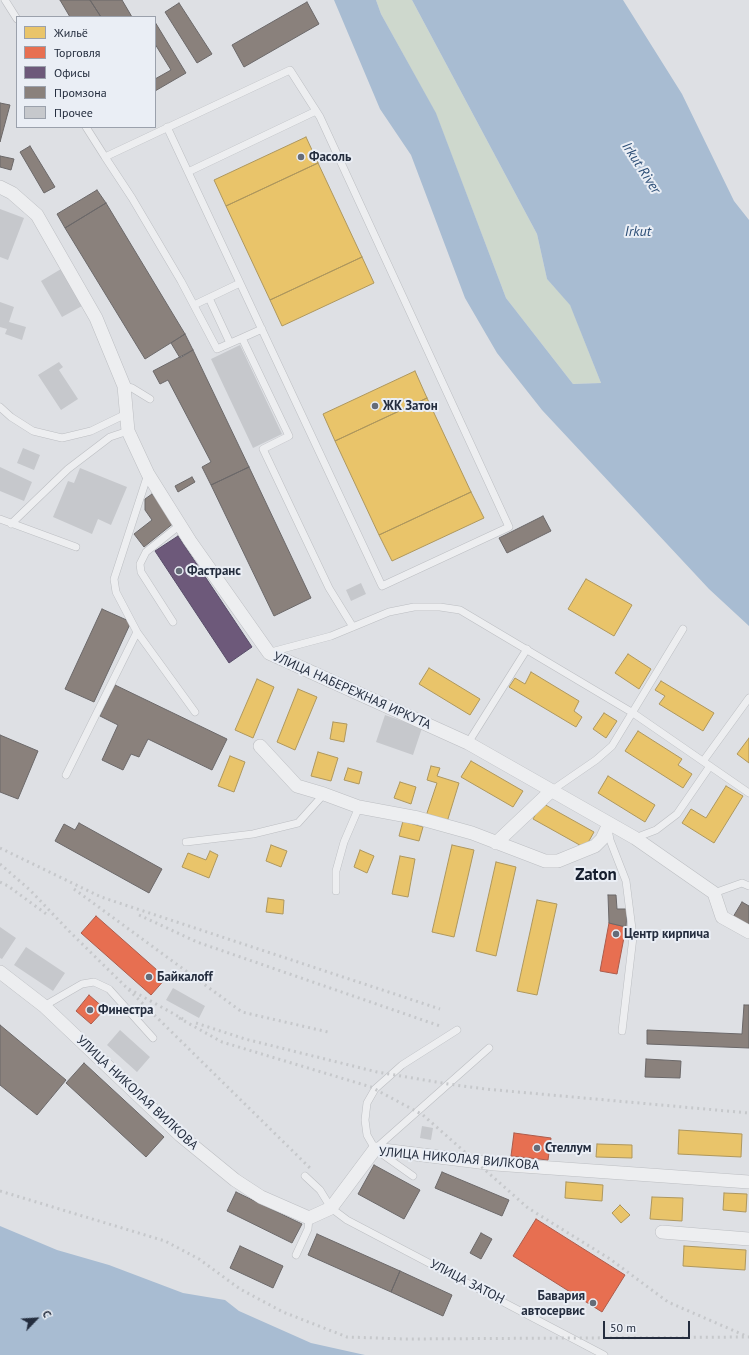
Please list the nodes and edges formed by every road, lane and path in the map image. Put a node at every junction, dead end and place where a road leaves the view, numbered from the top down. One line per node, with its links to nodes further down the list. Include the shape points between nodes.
1 (5, 0): 2 (lane)
2 (16, 17)
3 (316, 111): 5 (lane, via 290,70); 7 (lane); 12 (lane, via 509,527 382,586)
4 (87, 128): 6 (lane)
5 (168, 128): 6 (lane); 7 (lane)
6 (105, 157): 11 (lane, via 136,204)
7 (188, 172): 9 (lane)
8 (0, 187): 15 (street, УЛИЦА НАБЕРЕЖНАЯ ИРКУТА, via 12,193 37,215 96,318)
9 (240, 283): 10 (lane); 12 (lane)
10 (209, 298): 11 (lane); 14 (lane)
11 (194, 305): 14 (lane, via 217,349)
12 (262, 329): 13 (lane)
13 (242, 338): 14 (lane); 26 (lane, via 289,436 263,449 329,588)
14 (230, 343)
15 (124, 386): 16 (lane); 18 (street, УЛИЦА НАБЕРЕЖНАЯ ИРКУТА)
16 (150, 399)
17 (0, 407): 18 (lane, via 33,431 62,438 91,431)
18 (126, 414): 19 (street, УЛИЦА НАБЕРЕЖНАЯ ИРКУТА)
19 (128, 431): 20 (street, УЛИЦА НАБЕРЕЖНАЯ ИРКУТА); 22 (lane, via 110,437 68,469)
20 (148, 474): 23 (street, УЛИЦА НАБЕРЕЖНАЯ ИРКУТА); 28 (lane, via 114,579 116,592)
21 (0, 519): 22 (lane)
22 (11, 524): 24 (lane)
23 (180, 525): 25 (lane, via 146,552 140,564 141,572); 30 (street, УЛИЦА НАБЕРЕЖНАЯ ИРКУТА)
24 (76, 547)
25 (173, 622)
26 (353, 627): 29 (lane, via 395,611 414,607 440,607 460,610); 30 (lane, via 331,636)
27 (683, 629): 33 (lane)
28 (137, 632): 32 (lane); 38 (lane)
29 (527, 649): 33 (lane); 34 (lane)
30 (269, 653): 34 (street, УЛИЦА НАБЕРЕЖНАЯ ИРКУТА)
31 (749, 698): 36 (lane)
32 (194, 712)
33 (633, 713): 36 (lane); 39 (lane, via 612,746)
34 (468, 743): 39 (street, УЛИЦА НАБЕРЕЖНАЯ ИРКУТА)
35 (260, 746): 41 (street, via 297,786)
36 (704, 760): 37 (lane)
37 (710, 766): 40 (lane); 44 (lane, via 677,814 656,830)
38 (66, 775)
39 (551, 791): 43 (street, УЛИЦА НАБЕРЕЖНАЯ ИРКУТА); 46 (street)
40 (749, 793)
41 (324, 794): 42 (street); 45 (lane, via 298,823 254,834)
42 (359, 807): 46 (street, via 418,818); 48 (lane, via 344,842 336,871)
43 (608, 827): 44 (street, УЛИЦА НАБЕРЕЖНАЯ ИРКУТА); 46 (street, via 595,846 558,861 545,861); 54 (lane, via 610,840 626,880 633,937)
44 (635, 838): 49 (street, УЛИЦА НАБЕРЕЖНАЯ ИРКУТА)
45 (186, 842)
46 (496, 842)
47 (749, 886): 49 (lane, via 742,882)
48 (336, 891)
49 (714, 893): 50 (street, via 722,917)
50 (749, 932)
51 (0, 972): 52 (street, УЛИЦА НИКОЛАЯ ВИЛКОВА)
52 (44, 1006): 55 (lane, via 82,984 94,982 109,989); 62 (street, УЛИЦА НИКОЛАЯ ВИЛКОВА, via 180,1135 235,1180 261,1197)
53 (458, 1030): 57 (lane, via 402,1065 375,1089 367,1103 365,1120 367,1135)
54 (622, 1031)
55 (153, 1038)
56 (489, 1048): 57 (lane)
57 (375, 1149): 59 (lane); 60 (street, УЛИЦА НИКОЛАЯ ВИЛКОВА, via 495,1164); 61 (street, УЛИЦА НИКОЛАЯ ВИЛКОВА)
58 (305, 1176): 61 (lane, via 320,1190)
59 (413, 1176)
60 (749, 1182)
61 (330, 1208): 62 (street, УЛИЦА НИКОЛАЯ ВИЛКОВА); 66 (lane, УЛИЦА ЗАТОН, via 347,1220)
62 (309, 1218): 65 (lane, via 308,1228)
63 (662, 1232): 64 (street)
64 (749, 1239)
65 (296, 1255)
66 (604, 1355)

